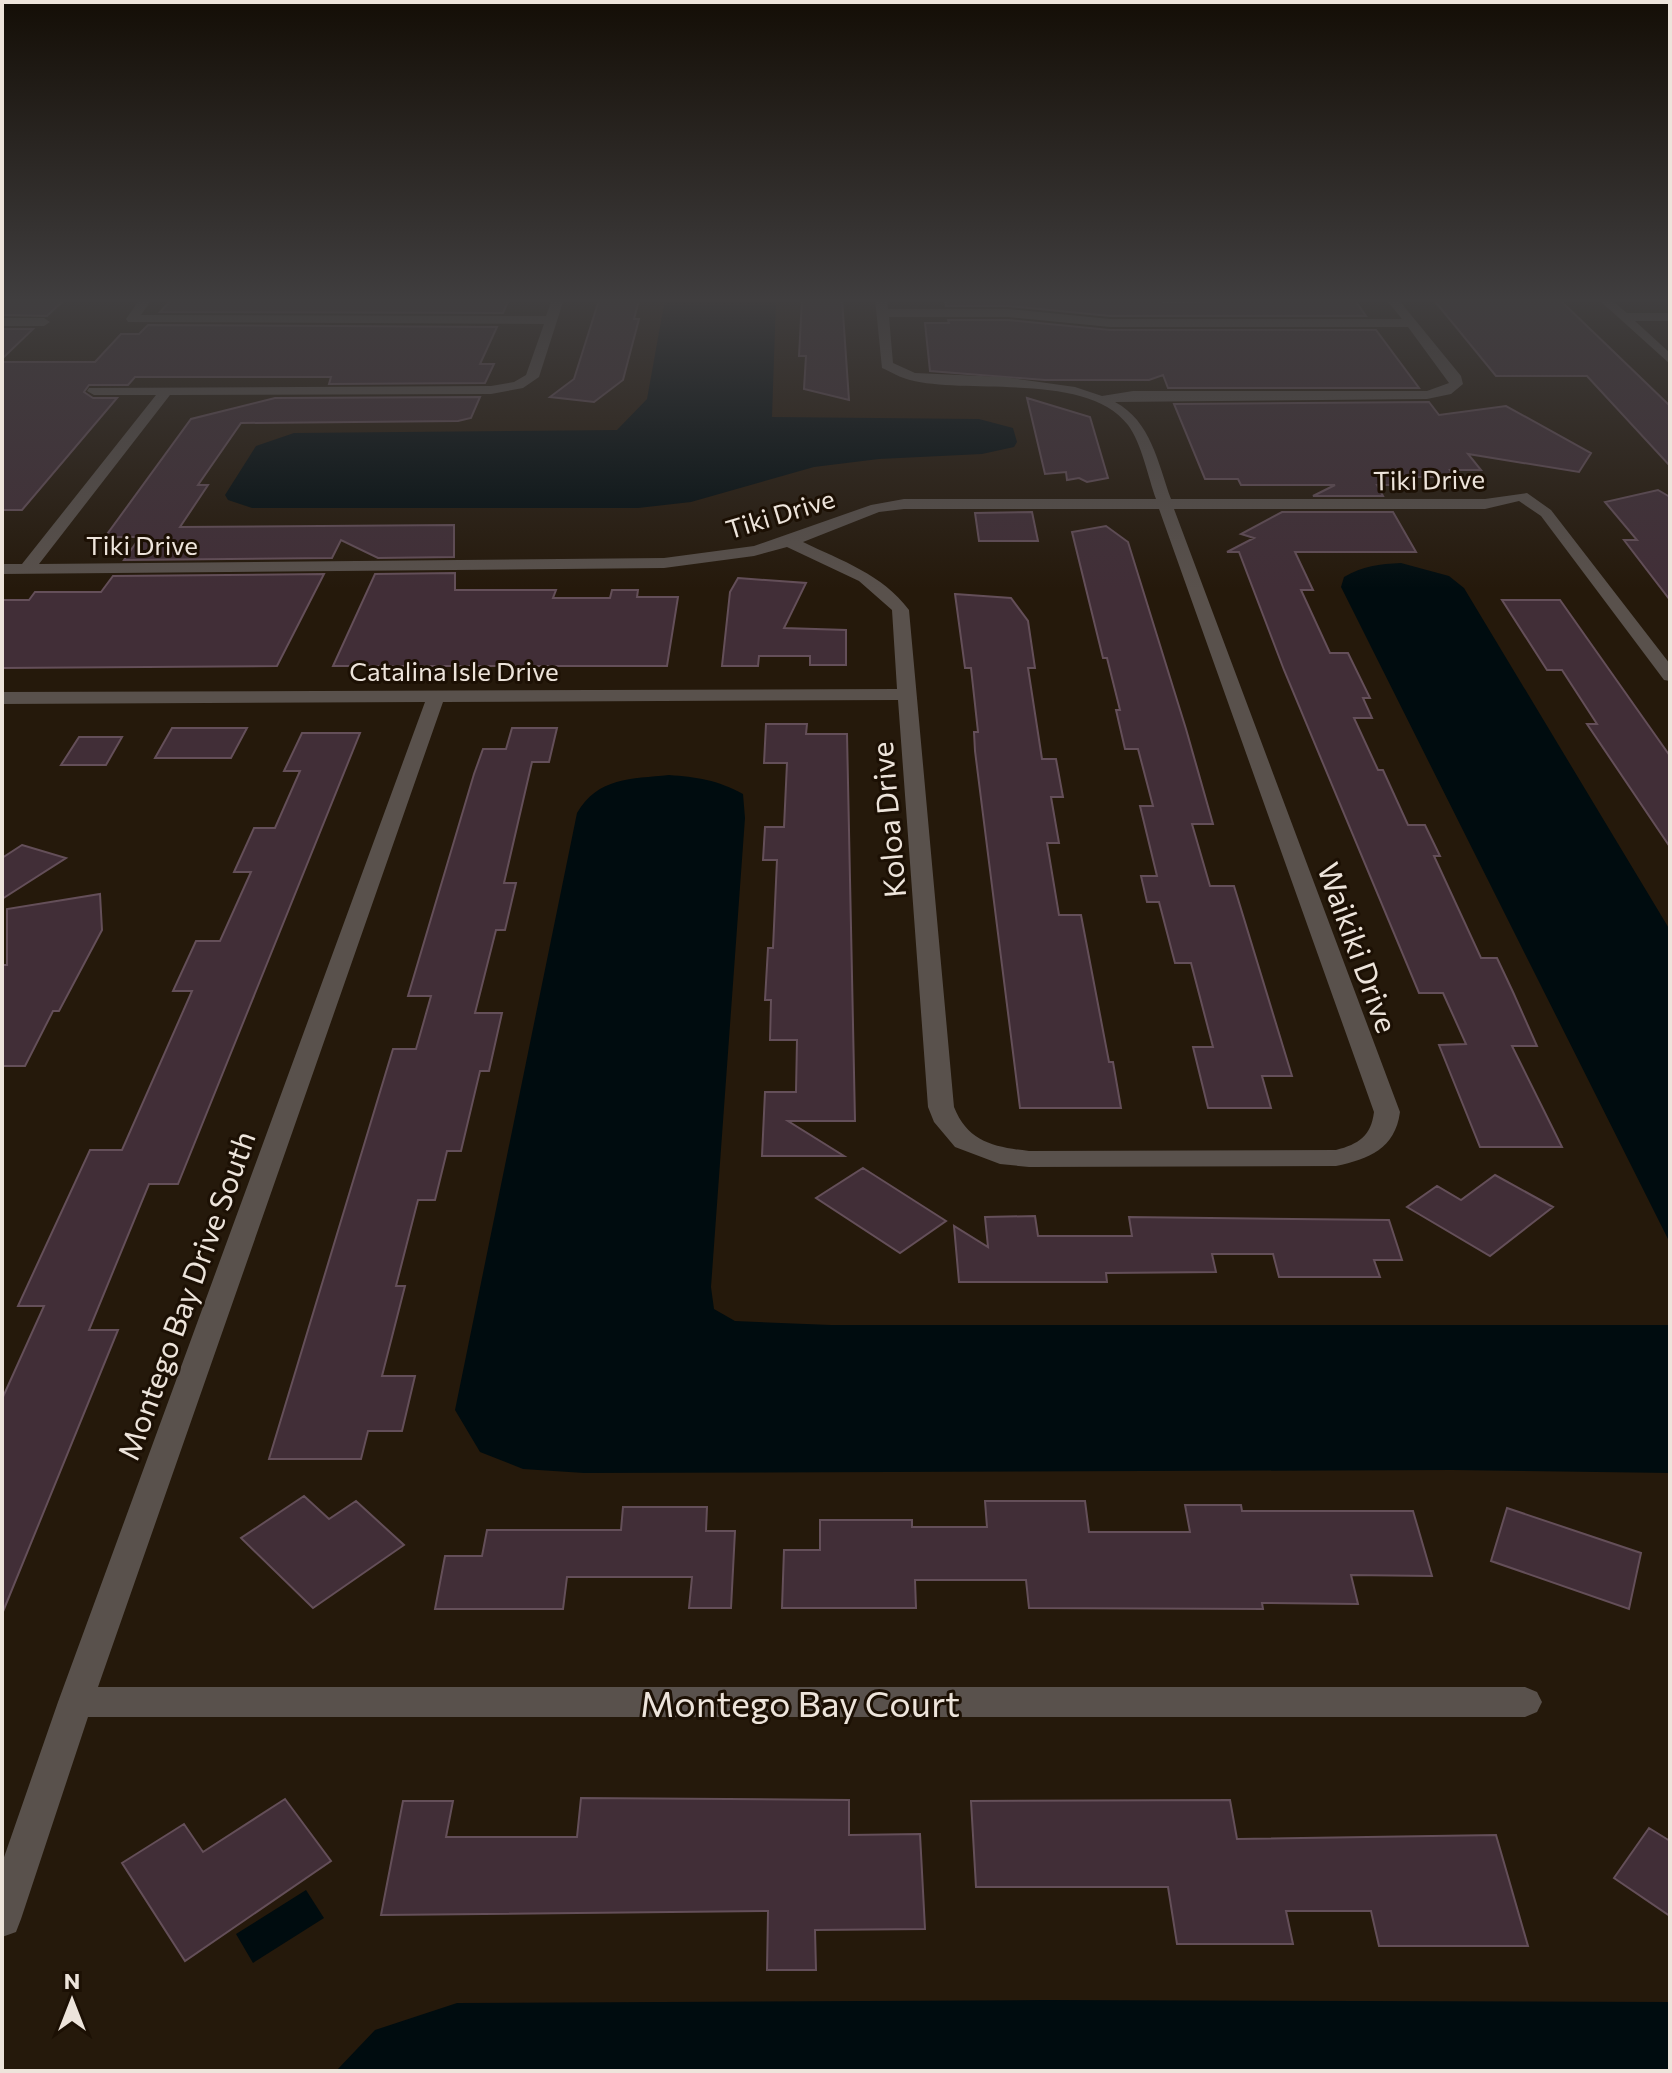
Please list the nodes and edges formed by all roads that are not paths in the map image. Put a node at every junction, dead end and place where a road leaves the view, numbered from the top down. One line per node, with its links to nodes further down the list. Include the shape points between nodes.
1 (162, 396): 7 (street)
2 (1089, 396): 4 (street)
3 (1128, 396): 4 (street)
4 (1101, 400): 5 (street, Waikiki Drive, via 1137,427)
5 (1165, 505): 6 (street, Tiki Drive, via 904,504 876,508); 9 (street, Tiki Drive, via 1485,504 1522,496 1546,513); 14 (street, Waikiki Drive, via 1387,1112 1386,1127 1379,1140 1361,1152 1336,1158 1029,1159)
6 (789, 542): 7 (street, Tiki Drive, via 709,558 621,565); 11 (street, Koloa Drive, via 892,598 900,610)
7 (27, 568): 8 (street, Tiki Drive)
8 (2, 569)
9 (1663, 658): 10 (street)
10 (1670, 676)
11 (906, 694): 12 (street, Catalina Isle Drive); 14 (street, Koloa Drive, via 941,1107 948,1128)
12 (436, 696): 13 (street, Catalina Isle Drive); 15 (street, Montego Bay Drive South)
13 (2, 698)
14 (968, 1147)
15 (75, 1702): 16 (street, Montego Bay Court); 17 (street, Montego Bay Drive South)
16 (1525, 1702)
17 (2, 1919)

